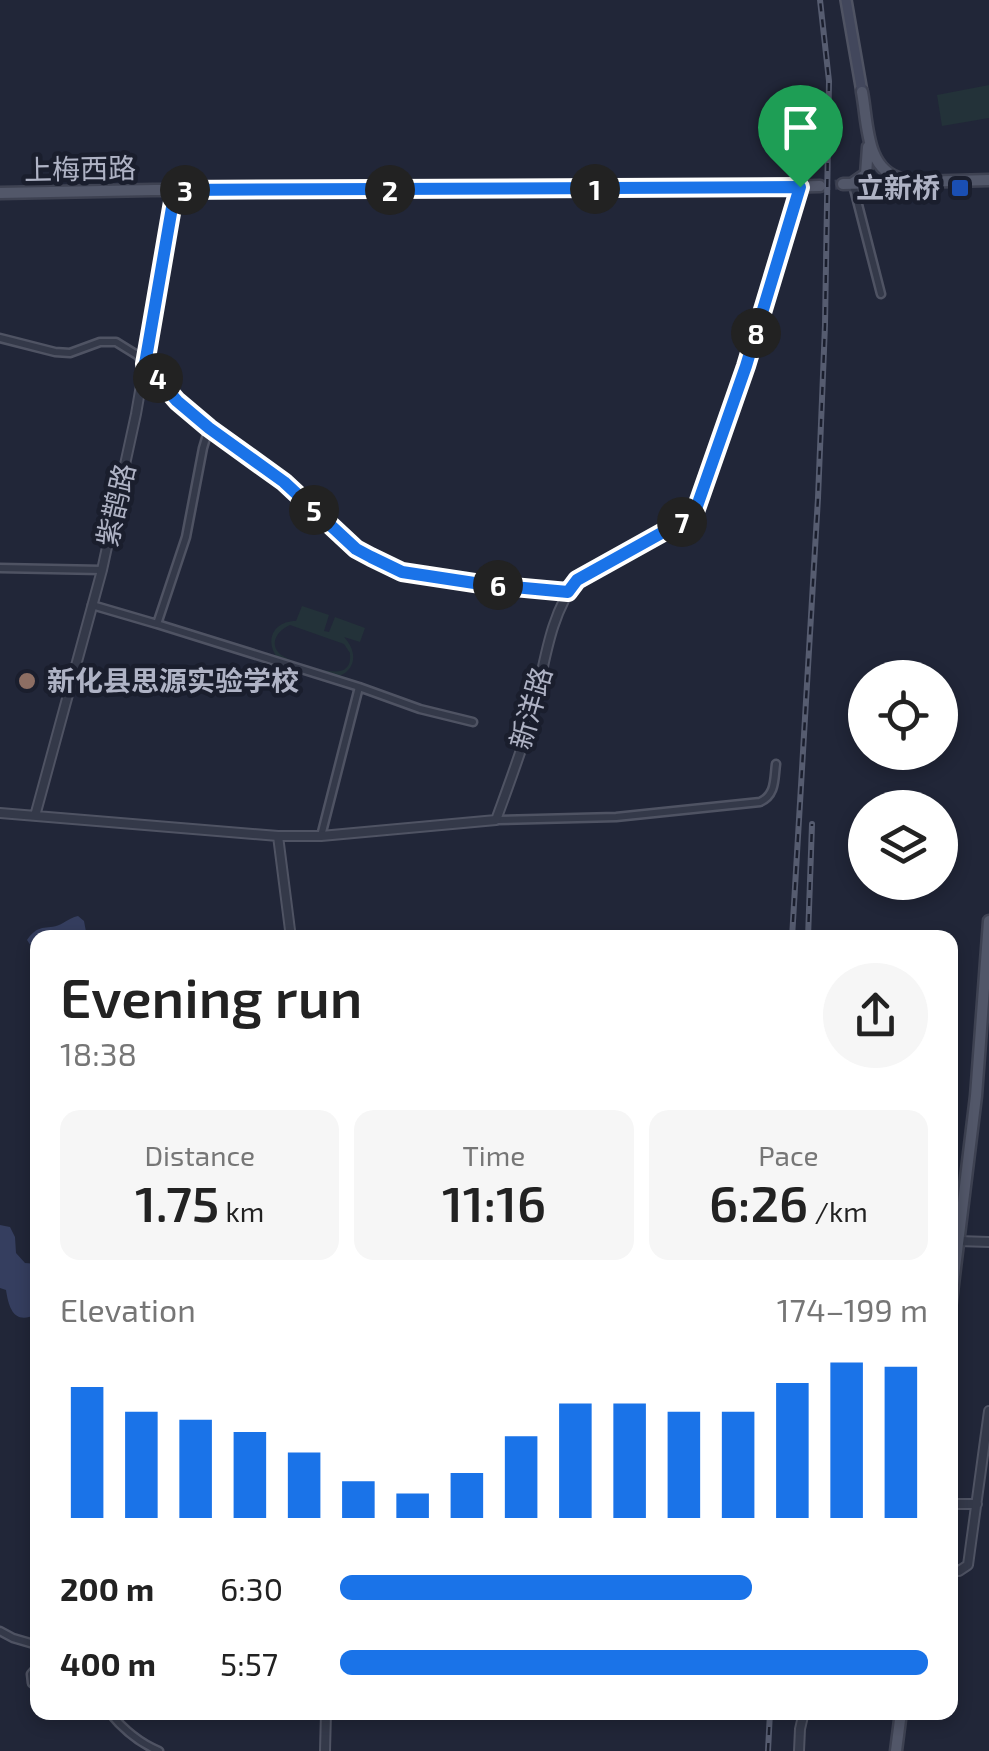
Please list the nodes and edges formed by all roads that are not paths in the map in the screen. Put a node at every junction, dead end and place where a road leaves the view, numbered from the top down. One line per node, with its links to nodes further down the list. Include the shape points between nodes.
1 (846, 0): 2 (main road)
2 (862, 92): 4 (main road, via 877,162 890,176); 5 (main road, via 866,174)
3 (989, 180): 4 (main road)
4 (916, 182): 5 (main road)
5 (848, 184): 10 (street)
6 (820, 186): 7 (main road, 上梅西路)
7 (800, 187): 8 (main road, 上梅西路); 16 (street, via 696,509 577,580)
8 (175, 190): 9 (main road, 上梅西路); 12 (street, 紫鹊路)
9 (0, 192)
10 (881, 294)
11 (0, 338): 12 (street, via 54,352 116,342)
12 (145, 364): 13 (street); 15 (street, 紫鹊路)
13 (209, 428): 16 (street, via 284,482 356,549 402,572); 18 (street, via 186,537)
14 (0, 568): 15 (street)
15 (102, 570): 17 (street, 紫鹊路)
16 (568, 592): 24 (street, 新洋路)
17 (92, 605): 18 (street); 23 (street, 紫鹊路)
18 (156, 624): 19 (street)
19 (359, 687): 20 (street); 26 (street)
20 (473, 722)
21 (776, 764): 24 (street, via 773,790 760,802 616,817)
22 (0, 813): 23 (street)
23 (35, 816): 25 (street)
24 (496, 820): 26 (street)
25 (278, 836): 26 (street); 28 (street)
26 (321, 836)
27 (989, 921): 29 (main road)
28 (290, 930)
29 (989, 930): 30 (main road)
30 (988, 945): 31 (main road)
31 (976, 1096): 32 (street); 33 (main road)
32 (989, 1097)
33 (958, 1240): 34 (street)
34 (989, 1242)
35 (989, 1411): 37 (street)
36 (958, 1504): 37 (street)
37 (977, 1504): 38 (street, via 968,1565)
38 (958, 1571)
39 (0, 1631): 40 (street)
40 (30, 1643)
41 (118, 1720): 45 (street)
42 (326, 1720): 46 (street)
43 (802, 1720): 47 (street)
44 (899, 1720): 48 (main road)
45 (159, 1751)
46 (325, 1751)
47 (800, 1751)
48 (896, 1751)

